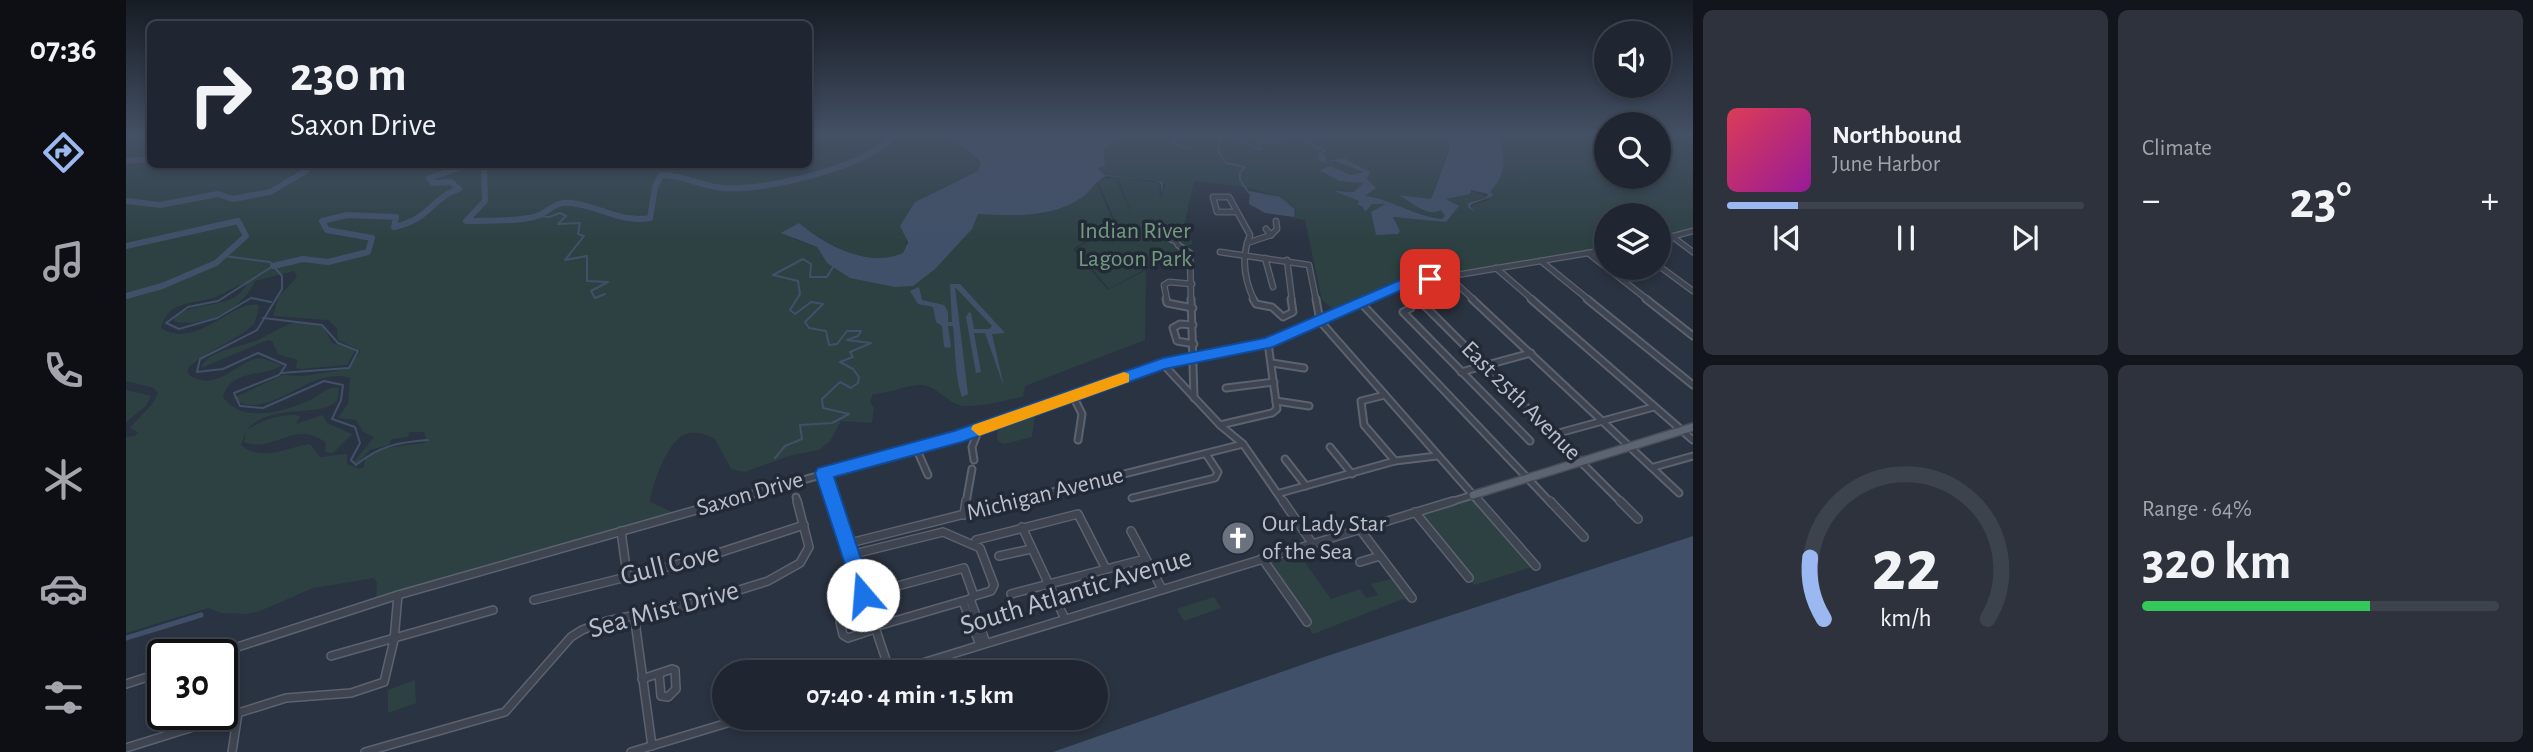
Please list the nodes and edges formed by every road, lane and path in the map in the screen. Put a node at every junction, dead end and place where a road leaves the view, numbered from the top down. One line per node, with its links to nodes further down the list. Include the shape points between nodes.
1 (1237, 212): 1 (street, via 1229,197 1213,197 1217,212); 8 (street, via 1250,235)
2 (1276, 221): 5 (street, via 1277,229)
3 (1266, 229): 5 (street)
4 (1693, 231): 6 (street)
5 (1271, 235): 8 (street)
6 (1673, 237): 11 (street)
7 (1175, 241): 20 (street, via 1190,253)
8 (1245, 245): 13 (street)
9 (1220, 252): 13 (street)
10 (1594, 252): 12 (street, Saxon Drive)
11 (1693, 252)
12 (1588, 253): 16 (street, Saxon Drive); 29 (street)
13 (1243, 255): 14 (street); 15 (street, via 1255,304 1272,307 1283,317 1293,312)
14 (1265, 258): 15 (street); 22 (street)
15 (1287, 260): 27 (street, via 1308,265)
16 (1541, 261): 17 (street, Saxon Drive); 40 (street)
17 (1496, 268): 19 (street, Saxon Drive); 47 (street)
18 (1671, 275): 23 (street)
19 (1448, 276): 21 (street, Saxon Drive); 32 (street)
20 (1192, 284): 25 (street); 25 (street, via 1164,285 1167,303)
21 (1403, 284): 24 (street, Saxon Drive); 36 (street, East 25th Avenue)
22 (1273, 287)
23 (1693, 292)
24 (1361, 303): 27 (street, Saxon Drive); 73 (street)
25 (1193, 307): 28 (street)
26 (1411, 307): 38 (street, via 1403,312)
27 (1320, 321): 30 (street, Saxon Drive); 42 (street)
28 (1193, 325): 31 (street); 31 (street, via 1173,328 1177,341)
29 (1693, 336)
30 (1268, 343): 33 (street, Saxon Drive); 34 (street)
31 (1194, 344): 33 (street)
32 (1531, 353): 36 (street); 48 (street)
33 (1193, 355): 35 (street, Saxon Drive); 44 (street)
34 (1272, 363): 37 (street); 39 (street)
35 (1163, 364): 43 (street, Saxon Drive); 44 (street)
36 (1485, 365): 38 (street); 53 (street, East 25th Avenue)
37 (1304, 368)
38 (1461, 372): 56 (street)
39 (1274, 382): 41 (street); 45 (street)
40 (1693, 385)
41 (1226, 388)
42 (1385, 395): 62 (street); 67 (street, via 1361,401 1364,425)
43 (1073, 396): 51 (street, Saxon Drive); 54 (street, via 1082,414)
44 (1194, 398): 49 (street)
45 (1276, 401): 46 (street); 49 (street, via 1272,413)
46 (1309, 406)
47 (1654, 407): 48 (street); 52 (street)
48 (1603, 420): 53 (street); 58 (street)
49 (1220, 425): 57 (street)
50 (1693, 427): 52 (main road)
51 (979, 429): 60 (street, Saxon Drive); 65 (street, via 972,447)
52 (1681, 430): 55 (street); 58 (main road)
53 (1555, 434): 66 (street, East 25th Avenue)
54 (1078, 440)
55 (1693, 440)
56 (1530, 442)
57 (1243, 444): 61 (street, Michigan Avenue); 75 (street)
58 (1631, 446): 66 (main road); 68 (street)
59 (1330, 447): 71 (street)
60 (916, 448): 70 (street, Saxon Drive); 72 (street)
61 (1206, 454): 79 (street, via 1218,472 1215,478); 81 (street, Michigan Avenue)
62 (1437, 456): 67 (street); 77 (street)
63 (1693, 456): 68 (street)
64 (1285, 459): 74 (street)
65 (974, 460)
66 (1581, 460): 73 (main road); 82 (street, East 25th Avenue)
67 (1395, 461): 71 (street)
68 (1654, 467): 76 (street)
69 (972, 469): 81 (street)
70 (824, 473): 86 (street, Saxon Drive); 91 (street)
71 (1352, 474): 74 (street)
72 (928, 475)
73 (1527, 478): 77 (main road); 88 (street)
74 (1306, 486): 75 (street)
75 (1280, 493): 90 (street)
76 (1679, 493)
77 (1473, 495): 80 (street, South Atlantic Avenue); 99 (street)
78 (796, 497): 83 (street, Sea Mist Drive)
79 (1132, 498)
80 (1415, 512): 85 (street, South Atlantic Avenue); 102 (street)
81 (964, 515): 91 (street, Michigan Avenue)
82 (1638, 519)
83 (804, 525): 101 (street, Gull Cove, via 704,558); 112 (street, Sea Mist Drive, via 809,551 796,569 670,610)
84 (1022, 527): 89 (street); 92 (street); 100 (street, via 1078,514)
85 (1359, 528): 90 (street, South Atlantic Avenue); 95 (street)
86 (621, 531): 101 (street); 106 (street, Saxon Drive)
87 (1131, 531): 97 (street)
88 (1584, 537)
89 (976, 540)
90 (1312, 543): 96 (street, South Atlantic Avenue)
91 (846, 544): 93 (street)
92 (1031, 549): 94 (street); 103 (street)
93 (850, 555): 107 (street); 109 (street, via 943,532 980,548 995,585 992,591)
94 (999, 556)
95 (1380, 556): 98 (street); 108 (street)
96 (1262, 558): 104 (street, South Atlantic Avenue); 114 (street)
97 (1145, 559): 100 (street); 104 (street)
98 (1360, 562)
99 (1536, 566)
100 (1106, 569): 103 (street)
101 (627, 575): 110 (street, Gull Cove)
102 (1469, 578)
103 (1048, 584): 105 (street); 113 (street)
104 (1162, 589): 113 (street, South Atlantic Avenue)
105 (1011, 594)
106 (398, 595): 117 (street); 119 (street, Saxon Drive)
107 (863, 595): 109 (street, via 964,568); 115 (street)
108 (1412, 598)
109 (969, 599): 115 (street); 118 (street)
110 (534, 600)
111 (493, 610): 117 (street)
112 (634, 614): 125 (street); 133 (street, Sea Mist Drive, via 582,629 571,637 505,712)
113 (1065, 619): 118 (street, South Atlantic Avenue)
114 (1307, 622)
115 (875, 628): 116 (street); 121 (street)
116 (860, 634)
117 (394, 640): 120 (street); 127 (street, via 384,682 351,693 286,698)
118 (983, 644): 122 (street, South Atlantic Avenue)
119 (238, 647)
120 (331, 656)
121 (887, 660)
122 (931, 660)
123 (659, 674): 125 (street)
124 (147, 677): 126 (street)
125 (642, 679): 131 (street)
126 (126, 684)
127 (238, 713)
128 (712, 728): 131 (street)
129 (184, 730): 132 (street)
130 (235, 730): 134 (street)
131 (652, 746): 136 (street)
132 (126, 748)
133 (386, 749): 135 (street, Sea Mist Drive)
134 (232, 752)
135 (365, 752)
136 (631, 752)

